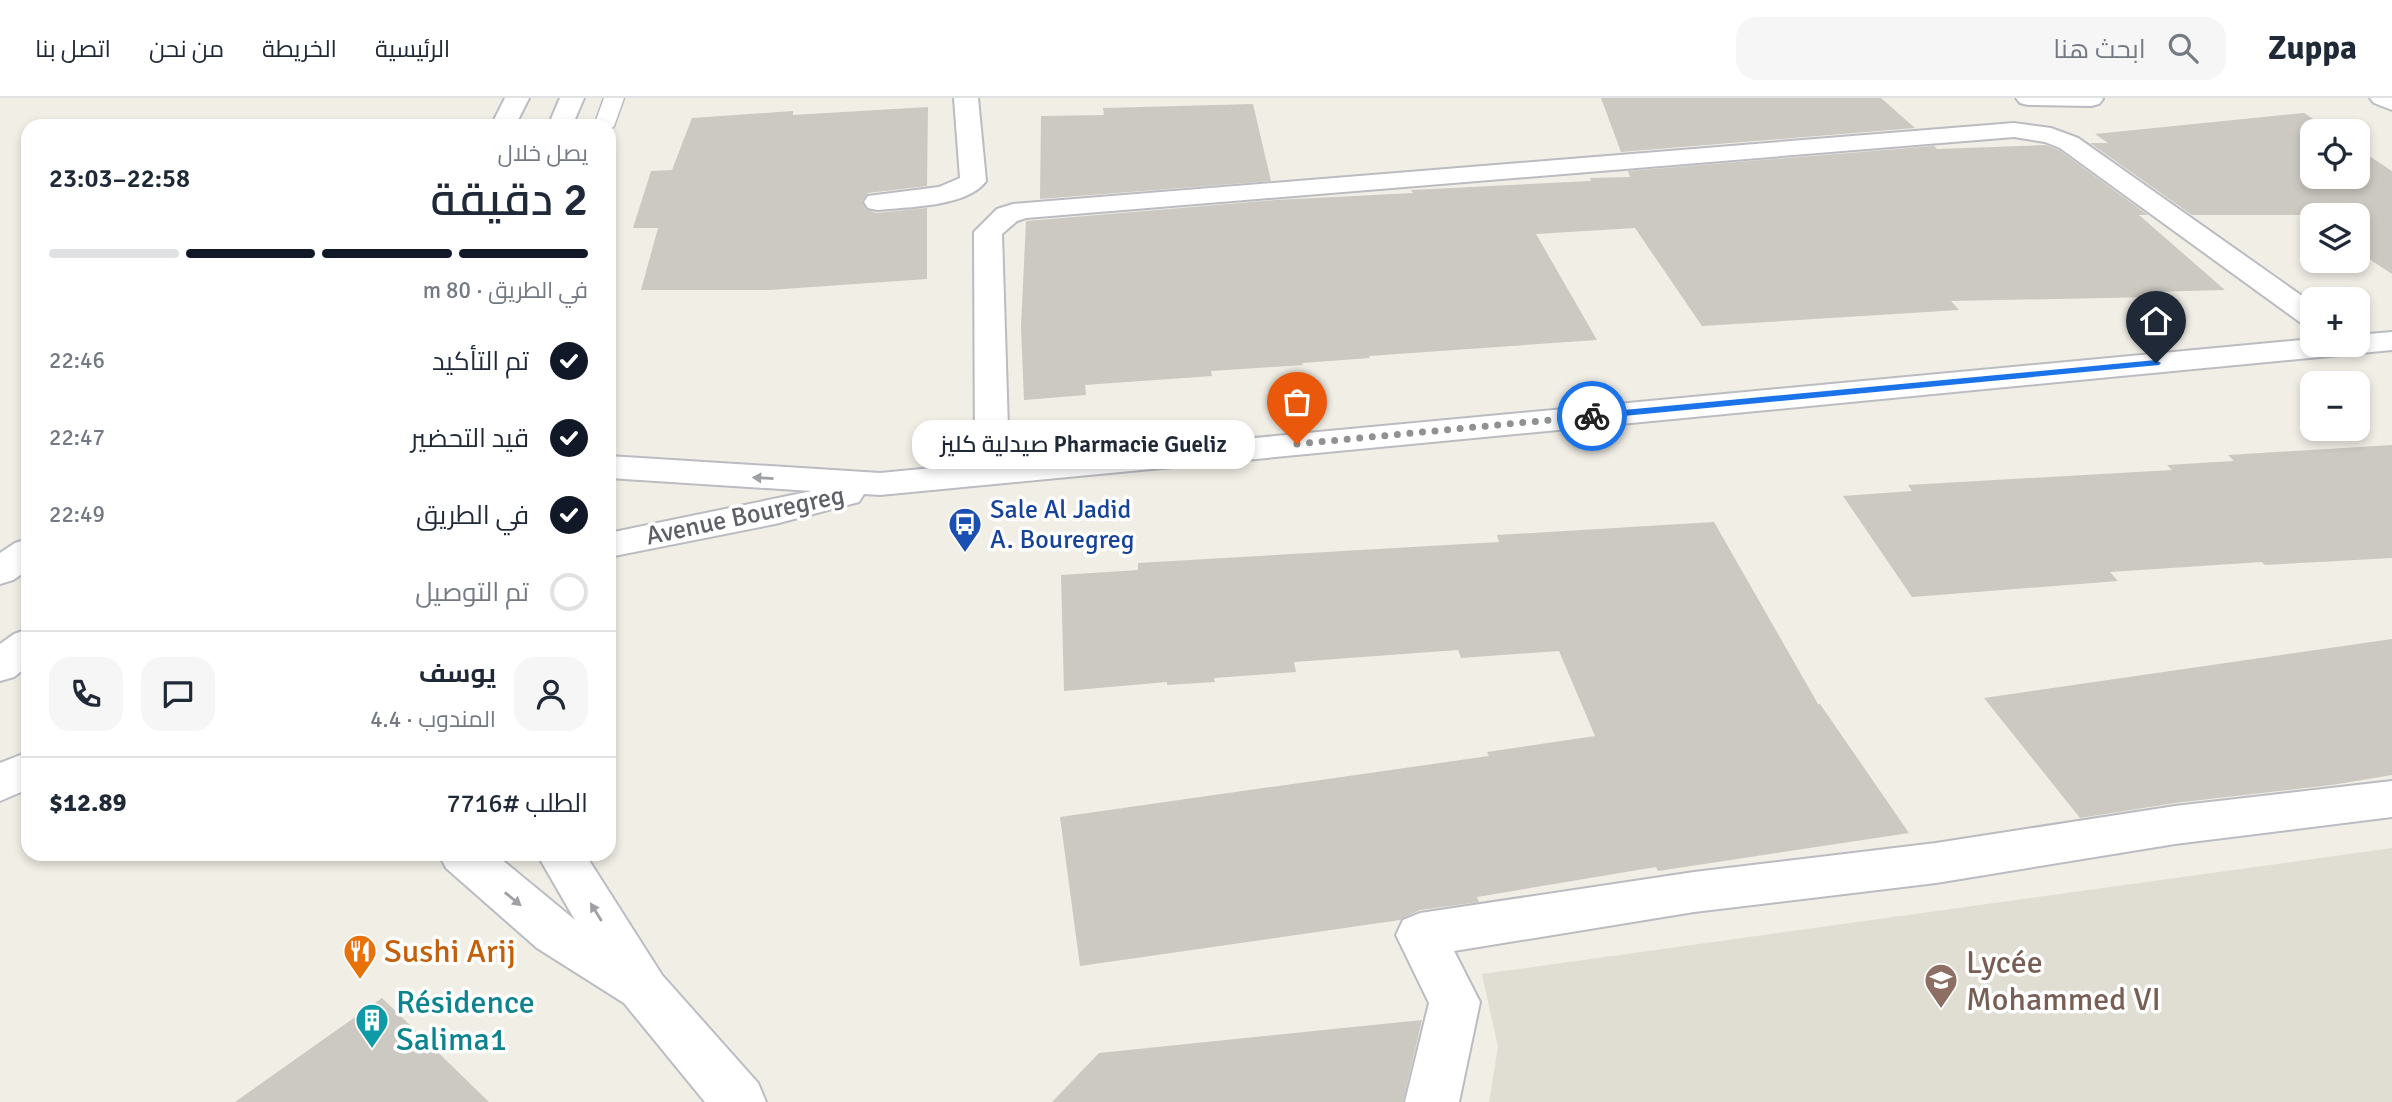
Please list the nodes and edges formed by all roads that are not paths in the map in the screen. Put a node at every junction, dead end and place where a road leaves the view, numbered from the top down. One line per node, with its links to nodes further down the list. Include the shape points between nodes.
1 (517, 98): 9 (street)
2 (572, 98): 10 (street)
3 (614, 98): 11 (lane)
4 (966, 98): 12 (street, via 973,181 950,192)
5 (2028, 98): 7 (street)
6 (2382, 98): 8 (street)
7 (2091, 99)
8 (2392, 103)
9 (506, 119)
10 (563, 119)
11 (606, 119)
12 (877, 202)
13 (2300, 308): 18 (street, via 2069,143 2014,130 1023,210 1007,215 988,232)
14 (2392, 341): 15 (street)
15 (2370, 343)
16 (2300, 350): 18 (street, Avenue Bouregreg)
17 (616, 467): 19 (street, Avenue Bouregreg, one-way to 17)
18 (992, 473): 19 (street, Avenue Bouregreg)
19 (880, 484): 20 (street, Avenue Bouregreg, via 775,512)
20 (616, 544)
21 (21, 557): 22 (street)
22 (0, 571)
23 (21, 650): 24 (street)
24 (0, 666)
25 (21, 772): 26 (street)
26 (0, 783)
27 (2392, 799): 32 (street, via 1694,892 1420,935 1455,1002)
28 (470, 861): 30 (street, one-way to 30, via 554,933)
29 (564, 861): 30 (street, one-way to 29)
30 (644, 991): 31 (street)
31 (739, 1102)
32 (1432, 1102)

